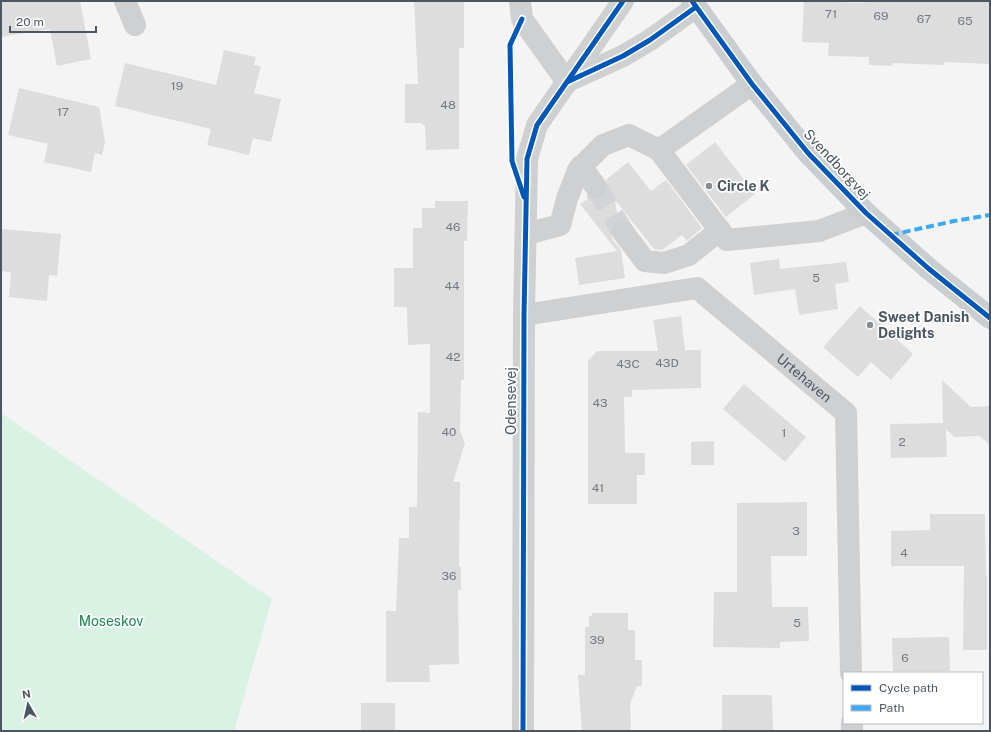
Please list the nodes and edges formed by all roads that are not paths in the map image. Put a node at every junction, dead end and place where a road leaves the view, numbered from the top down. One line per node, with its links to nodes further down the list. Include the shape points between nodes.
1 (125, 1): 5 (street)
2 (520, 1): 6 (street, via 522,20)
3 (623, 1): 6 (street, Odensevej)
4 (694, 4): 6 (street, via 650,40 623,56); 7 (main road, Svendborgvej)
5 (135, 25)
6 (567, 82): 14 (street, Odensevej, via 537,125 527,159)
7 (752, 84): 8 (street); 11 (main road, Svendborgvej, via 808,152)
8 (659, 150): 9 (street, via 629,135 603,145); 12 (street)
9 (581, 166): 10 (street); 14 (street, via 560,225)
10 (596, 187)
11 (866, 213): 12 (street, via 818,231 727,240); 16 (main road, Svendborgvej, via 929,269)
12 (720, 230): 13 (street, via 689,255 664,263 645,261)
13 (623, 232)
14 (526, 234): 15 (street, Odensevej)
15 (524, 315): 17 (street, Urtehaven, via 697,288 846,413); 18 (street, Odensevej)
16 (990, 318)
17 (851, 672)
18 (523, 731)

